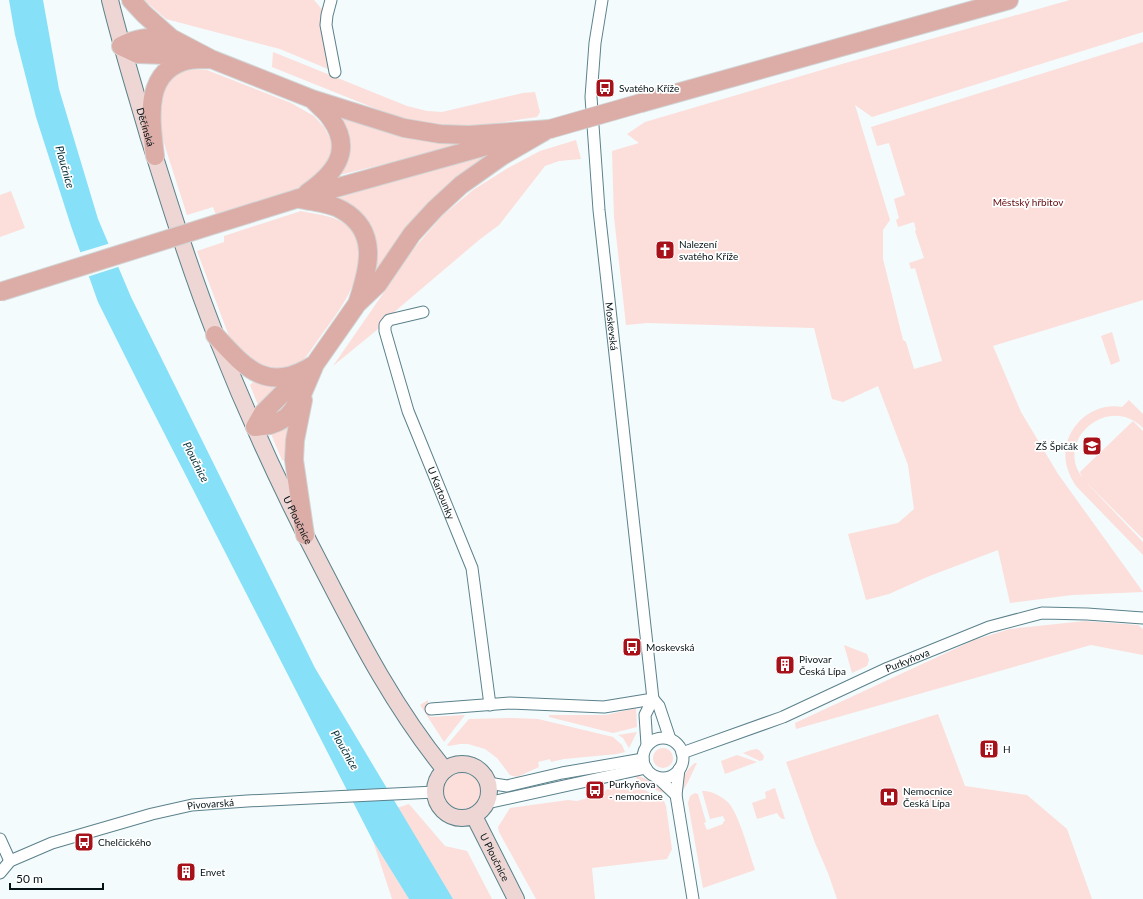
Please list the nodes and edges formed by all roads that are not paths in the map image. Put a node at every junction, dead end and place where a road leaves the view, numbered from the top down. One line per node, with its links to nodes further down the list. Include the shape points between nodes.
1 (110, 0): 7 (main road, Děčínská)
2 (131, 0): 6 (main road)
3 (331, 0): 9 (street, via 326,25)
4 (602, 0): 24 (street, Moskevská, via 595,43 591,98 607,285)
5 (1010, 0): 11 (main road, bridge)
6 (171, 38): 7 (main road, via 140,38); 8 (main road)
7 (121, 46): 8 (main road, via 138,54 185,55); 12 (main road, Děčínská)
8 (211, 59): 10 (main road); 12 (main road, via 190,60 176,65 160,79 152,100 151,124)
9 (335, 72)
10 (312, 99): 11 (main road, via 404,128 440,134 469,135); 13 (main road, via 331,118 336,127 341,143 340,155 327,177)
11 (550, 129): 13 (main road); 16 (main road, via 502,156 435,209 412,234 378,284)
12 (155, 156): 14 (main road, Děčínská)
13 (296, 199): 15 (main road, bridge); 16 (main road, via 342,210 355,220 364,232 369,261)
14 (185, 252): 18 (main road, U Ploučnice)
15 (0, 292)
16 (357, 304): 19 (main road)
17 (423, 312): 25 (street, U Kartounky, via 389,320 385,325 385,331 408,411 472,568)
18 (216, 335): 19 (main road, via 238,360 262,376 281,378); 21 (main road, U Ploučnice)
19 (309, 368): 20 (main road); 21 (main road, via 263,413)
20 (305, 389): 21 (main road, via 287,417 270,425); 22 (main road, via 295,440 294,460)
21 (255, 428): 22 (main road, U Ploučnice)
22 (305, 535): 32 (main road, U Ploučnice, via 379,674 402,712)
23 (1143, 618): 29 (street, Purkyňova, via 1042,613 989,627 888,668 783,717)
24 (653, 699): 25 (street, via 604,707 510,703); 27 (street, via 659,706); 28 (street, via 645,715)
25 (490, 705): 26 (street)
26 (431, 709)
27 (670, 739): 28 (street, via 654,740); 29 (street)
28 (647, 745): 30 (street, via 643,754)
29 (682, 753): 31 (street)
30 (644, 763): 33 (street, via 649,772); 34 (street, via 562,773 507,786); 37 (street)
31 (679, 769): 33 (street, via 663,778); 36 (street)
32 (445, 770): 34 (main road, via 452,765 470,765 484,775); 35 (main road, via 439,776)
33 (657, 776): 36 (street)
34 (488, 783): 37 (main road, via 490,790)
35 (435, 792): 38 (main road, via 436,801 448,815 456,818); 40 (street, Pivovarská, via 192,805 52,843)
36 (676, 795): 43 (street)
37 (487, 803): 38 (main road)
38 (474, 816): 42 (main road, U Ploučnice)
39 (0, 839): 40 (street)
40 (10, 861): 41 (street, Pivovarská)
41 (0, 873)
42 (516, 899)
43 (693, 899)

